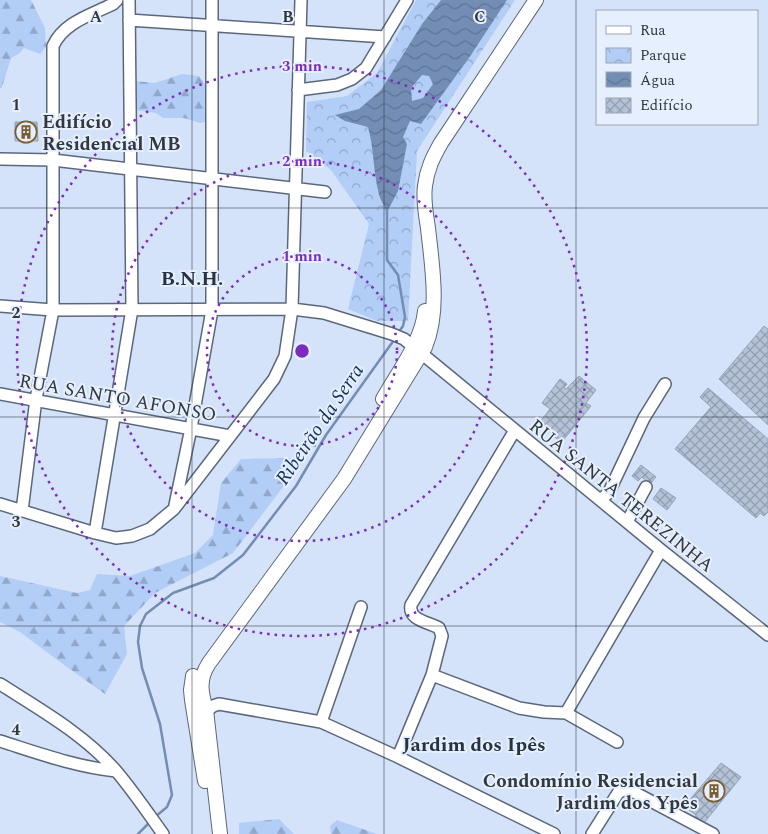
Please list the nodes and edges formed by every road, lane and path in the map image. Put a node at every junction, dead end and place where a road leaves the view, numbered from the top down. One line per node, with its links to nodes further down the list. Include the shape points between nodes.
1 (117, 0): 14 (street, via 71,24 53,46)
2 (129, 0): 8 (street)
3 (212, 0): 9 (street)
4 (301, 0): 10 (street)
5 (407, 0): 11 (street)
6 (527, 0): 24 (main road, via 437,135 418,177 416,198 426,294 424,319)
7 (536, 0): 24 (main road, via 429,164 425,188 432,316 429,337)
8 (129, 20): 9 (street); 15 (street)
9 (211, 26): 10 (street); 16 (street)
10 (300, 32): 11 (street); 12 (street)
11 (384, 37): 12 (street, via 366,68 352,79)
12 (298, 90): 17 (street)
13 (0, 159): 14 (street)
14 (53, 160): 15 (street); 22 (street)
15 (131, 168): 16 (street); 20 (street)
16 (212, 178): 17 (street); 23 (street)
17 (295, 188): 18 (street); 21 (street)
18 (325, 192)
19 (0, 306): 22 (street, RUA SANTA TEREZINHA)
20 (132, 309): 22 (street, RUA SANTA TEREZINHA); 23 (street, RUA SANTA TEREZINHA); 28 (street)
21 (292, 309): 23 (street, RUA SANTA TEREZINHA); 24 (street, RUA SANTA TEREZINHA, via 324,313); 31 (street, via 285,356 274,379)
22 (53, 310): 27 (street)
23 (212, 310): 29 (street)
24 (410, 343): 30 (street, RUA SANTA TEREZINHA); 44 (main road, via 344,479 205,669 200,683 202,696); 47 (main road, via 345,461 197,666 191,690)
25 (664, 384): 33 (street, via 609,492)
26 (0, 394): 27 (street, RUA SANTO AFONSO)
27 (36, 399): 28 (street, RUA SANTO AFONSO); 36 (street)
28 (114, 414): 29 (street, RUA SANTO AFONSO); 38 (street)
29 (191, 428): 31 (street, RUA SANTO AFONSO); 35 (street)
30 (515, 430): 33 (street, RUA SANTA TEREZINHA); 42 (street, via 411,605 411,614 442,632)
31 (230, 436): 35 (street)
32 (646, 487): 37 (street)
33 (601, 500): 37 (street, RUA SANTA TEREZINHA)
34 (0, 504): 36 (street)
35 (174, 509): 38 (street, via 150,529 132,536 116,538)
36 (22, 511): 38 (street)
37 (627, 522): 39 (street, RUA SANTA TEREZINHA)
38 (95, 533)
39 (661, 550): 41 (street, RUA SANTA TEREZINHA); 45 (street)
40 (361, 607): 46 (street)
41 (767, 631)
42 (432, 675): 45 (street, via 519,708); 50 (street)
43 (0, 684): 51 (street, via 69,728)
44 (217, 707): 46 (street); 47 (main road); 47 (street)
45 (566, 713): 49 (street)
46 (321, 722): 50 (street)
47 (202, 725): 53 (main road); 54 (main road)
48 (0, 741): 51 (street, via 80,765)
49 (617, 742)
50 (398, 757): 55 (street)
51 (116, 771): 52 (street)
52 (163, 834)
53 (211, 834)
54 (220, 834)
55 (554, 834)
56 (592, 834): 57 (street, via 618,793 626,790)
57 (713, 834)

